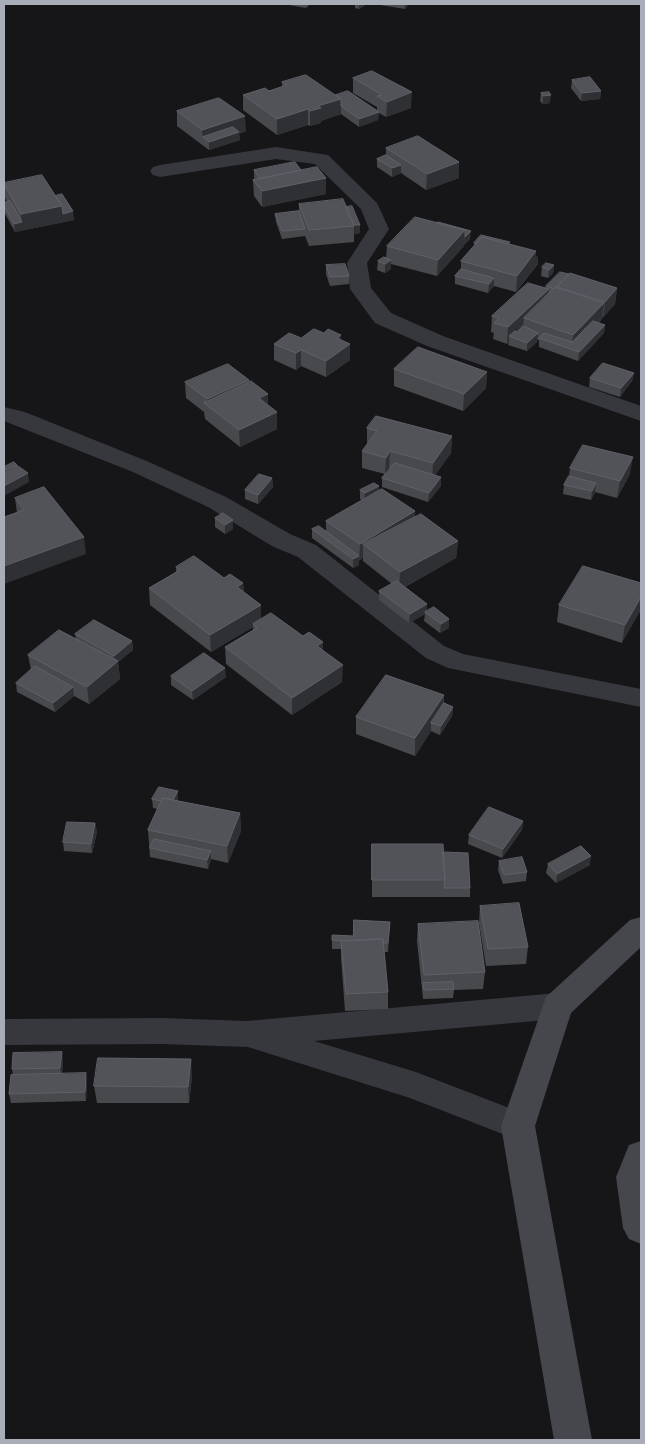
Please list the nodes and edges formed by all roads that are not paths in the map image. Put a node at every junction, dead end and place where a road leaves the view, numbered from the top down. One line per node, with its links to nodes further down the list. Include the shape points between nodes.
1 (160, 171): 3 (street, via 276,153 321,160 370,207 379,229 357,263 361,289 383,318 435,341)
2 (4, 414): 4 (street, via 141,467 217,502 306,551 435,652 457,662)
3 (641, 414)
4 (641, 698)
5 (641, 928): 6 (street)
6 (557, 1006): 8 (street); 9 (street)
7 (7, 1033): 8 (street, via 162,1031)
8 (247, 1034): 9 (street, via 416,1086)
9 (518, 1126): 12 (street)
10 (641, 1156): 11 (street, via 633,1178)
11 (641, 1228)
12 (573, 1440)

